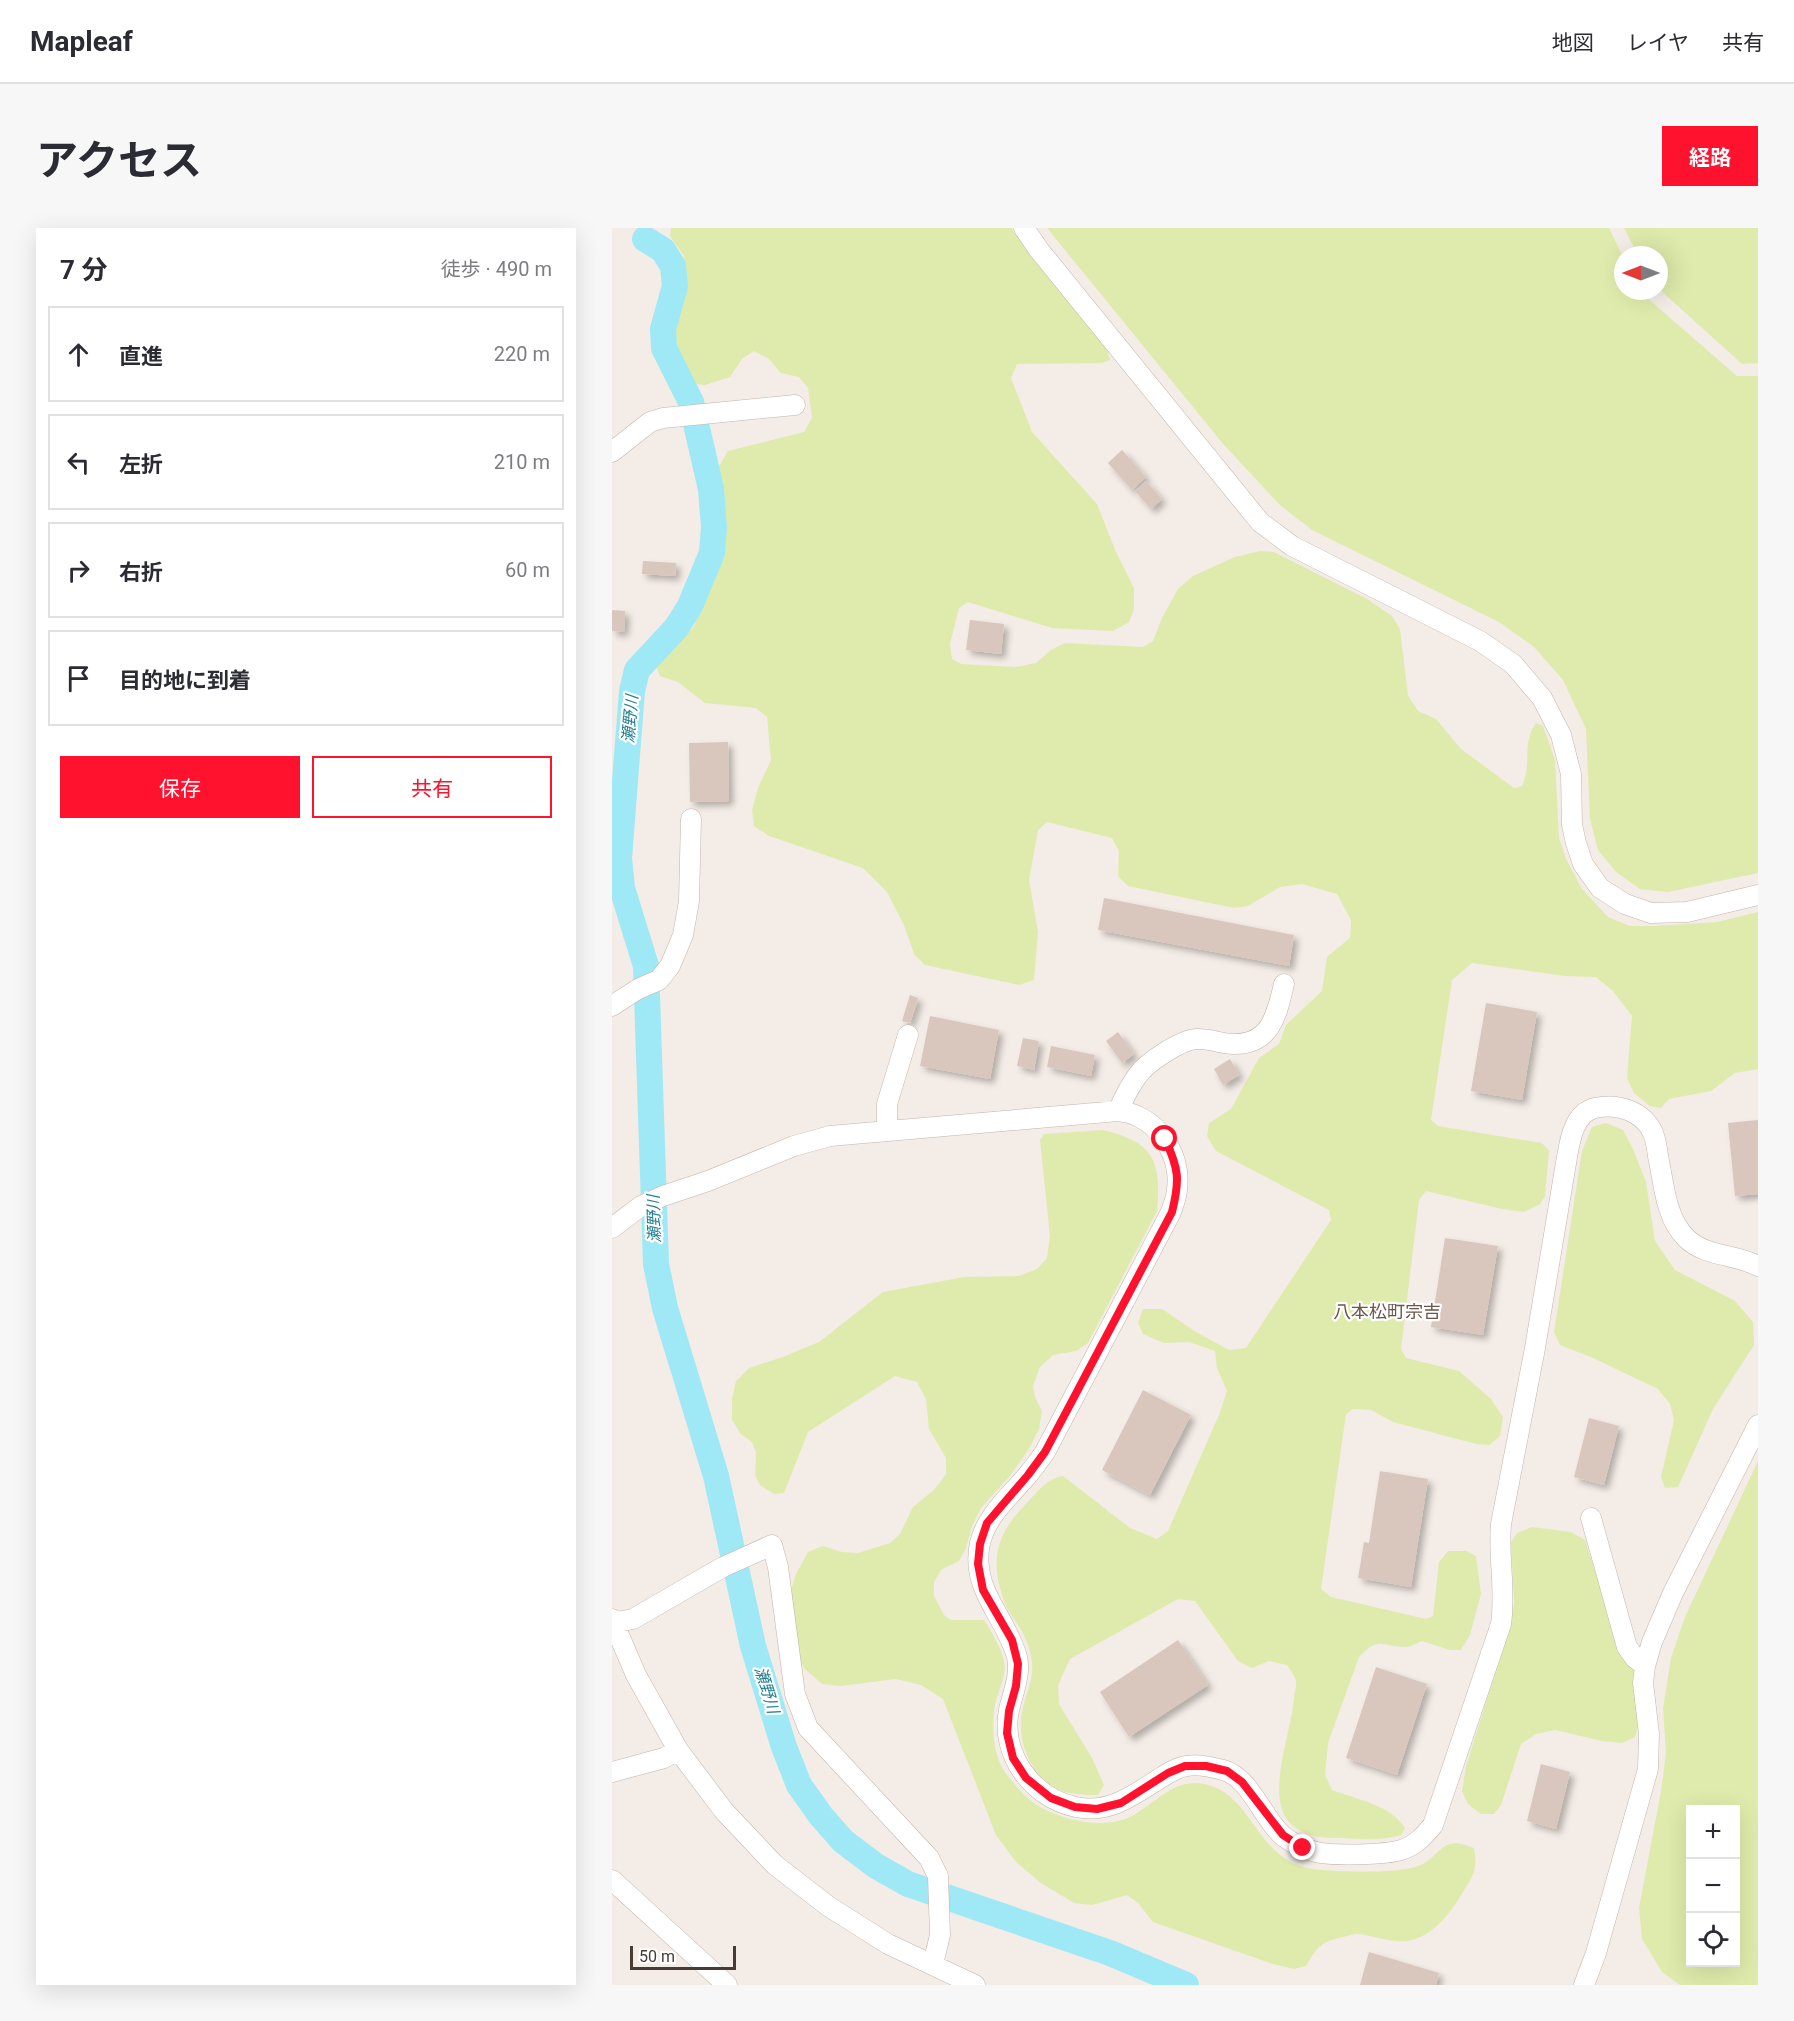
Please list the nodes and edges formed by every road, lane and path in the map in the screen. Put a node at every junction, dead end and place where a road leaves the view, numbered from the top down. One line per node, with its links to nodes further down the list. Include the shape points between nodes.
1 (1024, 228): 5 (lane, via 1260,522 1292,546 1480,641 1513,664 1542,698 1561,735 1571,774 1576,843 1583,864 1600,888 1624,904 1651,913 1686,912)
2 (795, 405): 3 (lane, via 663,418 650,422)
3 (612, 452)
4 (691, 819): 7 (lane, via 689,901 683,935 670,966 659,980)
5 (1758, 895)
6 (1284, 984): 9 (lane, via 1277,1014 1266,1033 1249,1042 1195,1039 1179,1044 1140,1071)
7 (612, 1006)
8 (908, 1035): 10 (lane, via 887,1104)
9 (1118, 1111): 10 (lane); 12 (lane, via 1143,1119 1165,1139 1176,1163 1178,1189 1172,1212 1045,1452 987,1523 978,1564 983,1590 1012,1640 1018,1664 1007,1733 1013,1758 1026,1778 1051,1798 1075,1807 1097,1809 1121,1803 1168,1773 1185,1766 1206,1766 1227,1771 1242,1782 1283,1835 1303,1848 1382,1854 1402,1850 1419,1840 1433,1825 1501,1624 1501,1524 1571,1134 1581,1116 1593,1108 1612,1107 1628,1109 1644,1119 1654,1135 1672,1218 1686,1238 1705,1250)
10 (887, 1131): 11 (lane, via 830,1136 794,1146 648,1203)
11 (612, 1228)
12 (1758, 1266)
13 (1758, 1425): 16 (lane, via 1673,1593)
14 (1591, 1518): 16 (lane, via 1627,1647)
15 (612, 1622): 17 (lane); 20 (lane, via 633,1619 723,1567 772,1545 795,1694 808,1728 929,1858 938,1876 940,1935)
16 (1645, 1665): 23 (lane, via 1648,1769)
17 (678, 1750): 18 (lane, via 664,1758); 20 (lane, via 724,1811 776,1864 828,1906 878,1938)
18 (612, 1772)
19 (612, 1880): 21 (lane)
20 (933, 1964): 22 (lane)
21 (727, 1985)
22 (975, 1985)
23 (1584, 1985)

